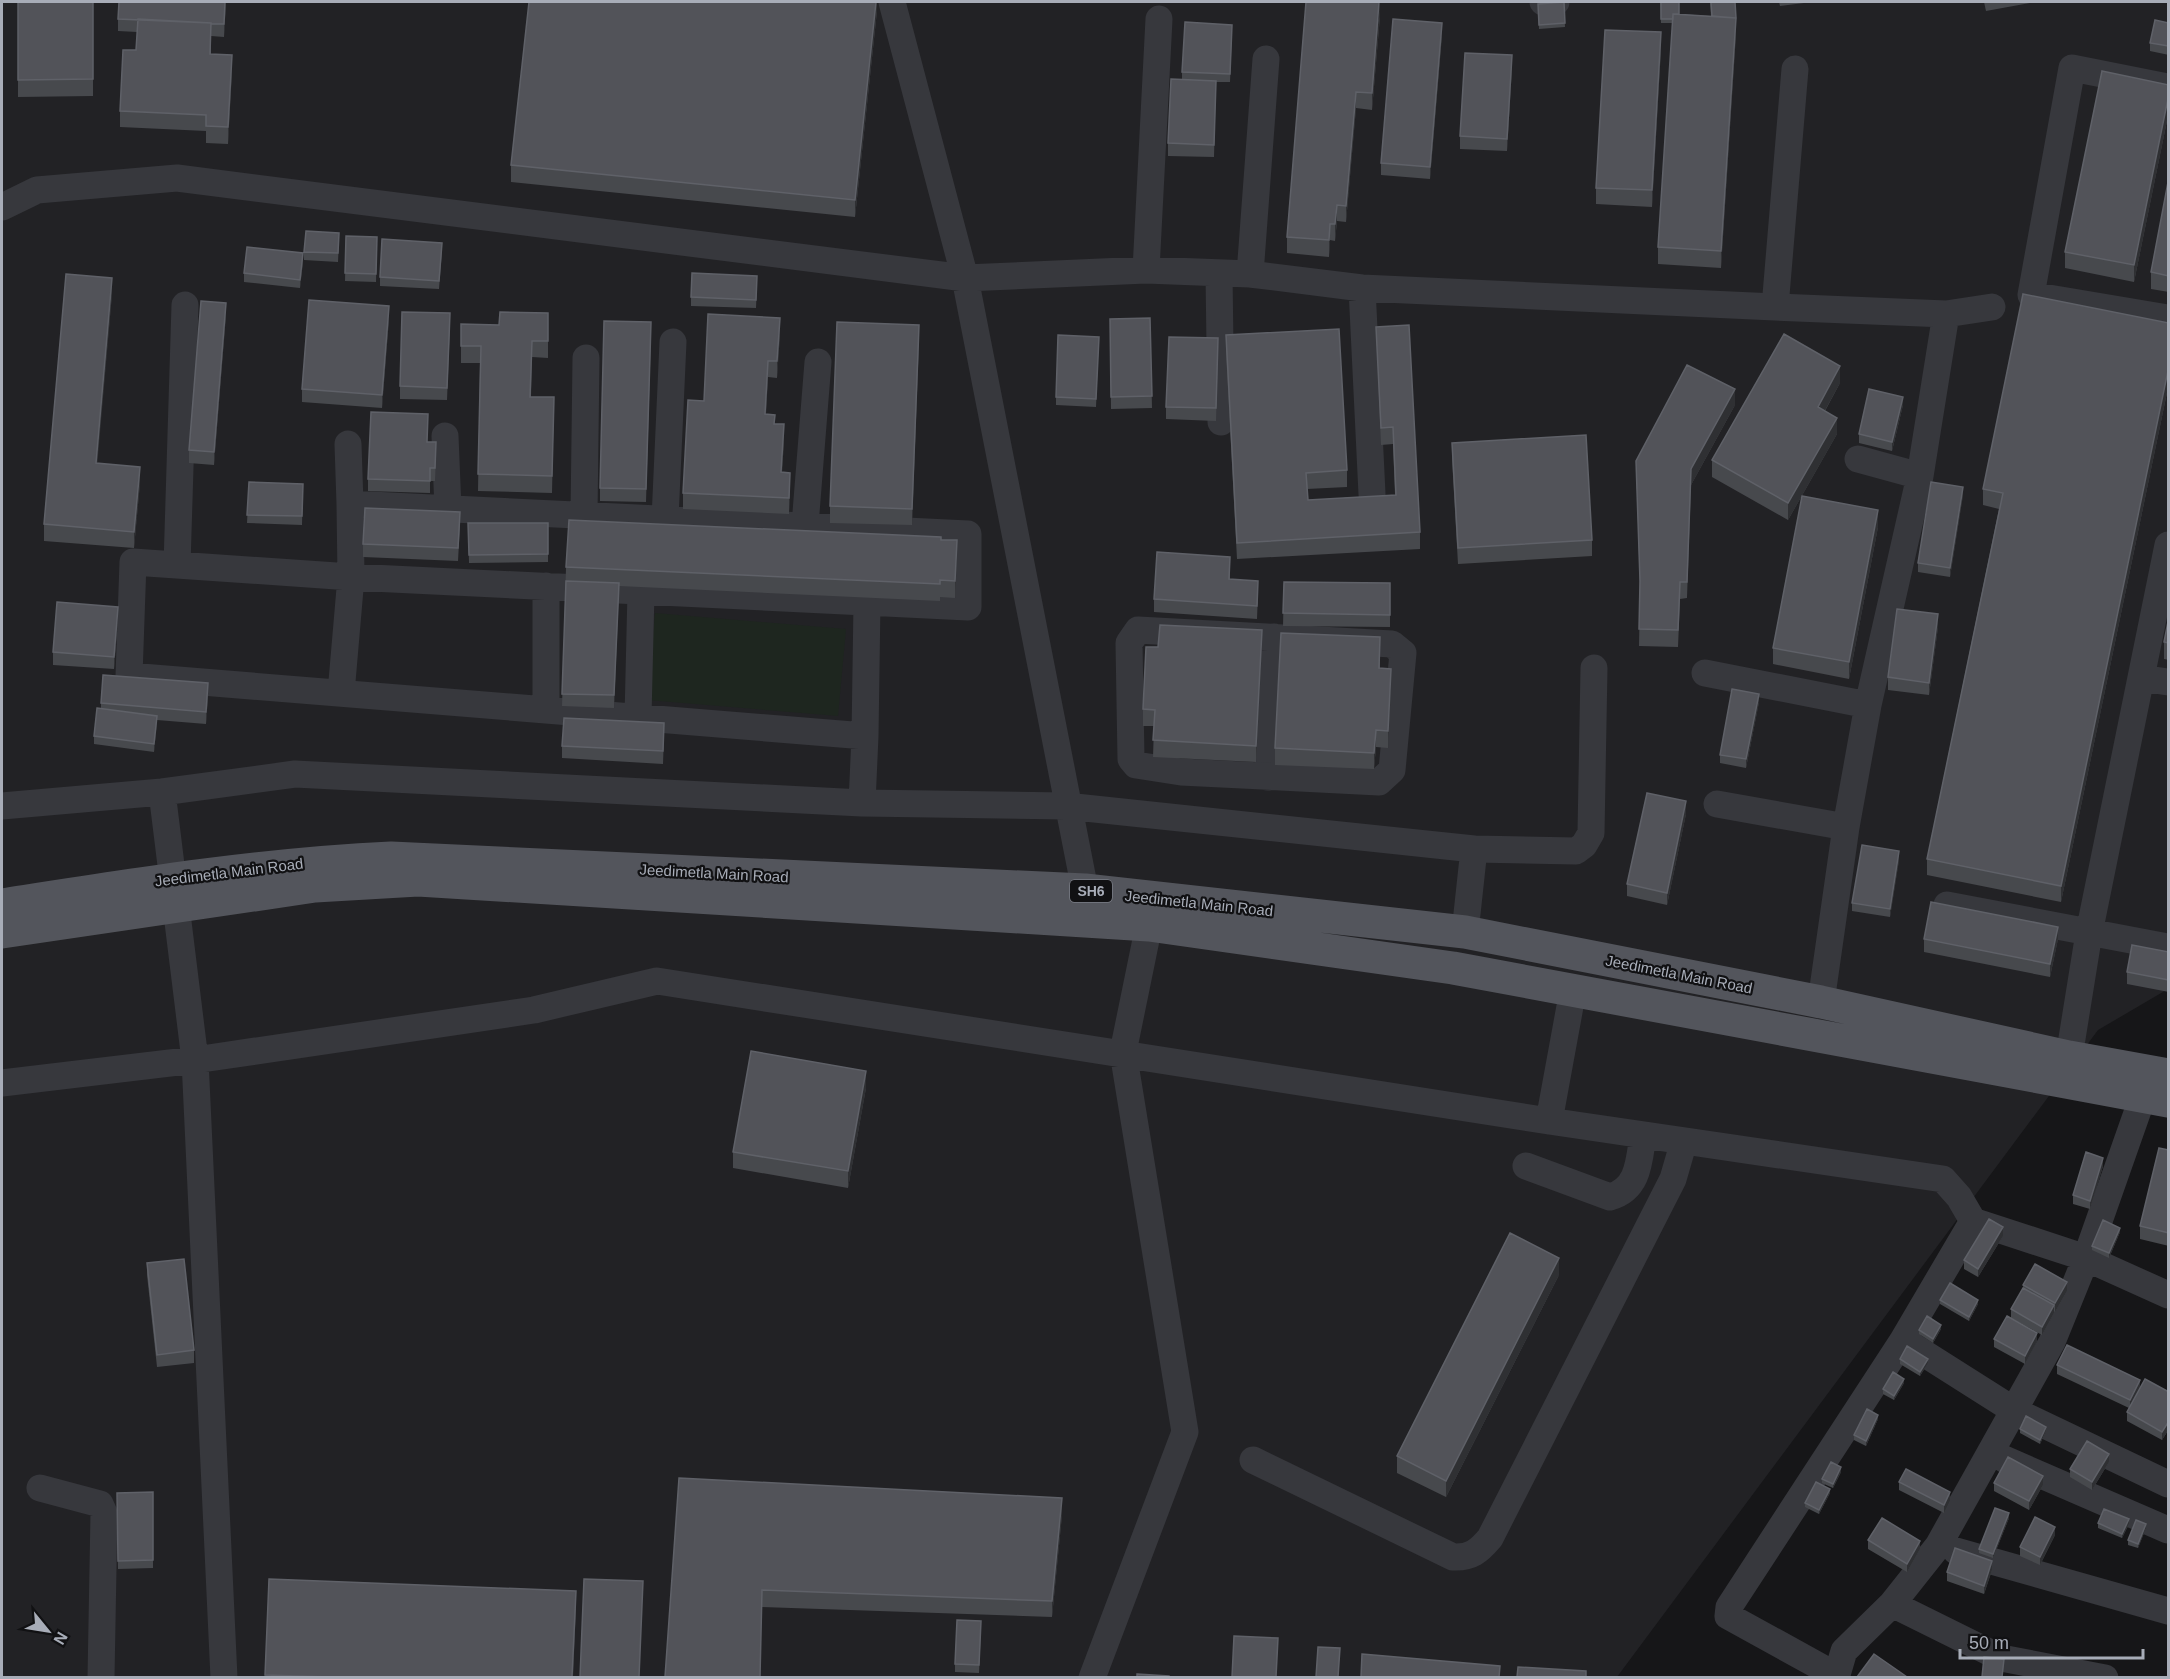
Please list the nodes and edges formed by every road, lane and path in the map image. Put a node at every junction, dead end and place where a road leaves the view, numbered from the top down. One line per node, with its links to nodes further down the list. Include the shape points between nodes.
1 (892, 2): 12 (street)
2 (1543, 2): 3 (street)
3 (1556, 2)
4 (1159, 19): 9 (street)
5 (1266, 59): 11 (street)
6 (1795, 69): 15 (street)
7 (2169, 87): 18 (street, via 2072,68 2031,294)
8 (2, 207): 12 (street, via 37,190 177,178)
9 (1146, 270): 10 (street); 12 (street)
10 (1219, 273): 11 (street); 22 (street)
11 (1250, 274): 13 (street)
12 (965, 278): 55 (street)
13 (1362, 288): 15 (street); 27 (street)
14 (185, 305): 34 (street)
15 (1775, 307): 17 (street)
16 (1992, 307): 17 (street)
17 (1946, 314): 26 (street)
18 (2169, 318)
19 (673, 342): 31 (street)
20 (586, 358): 30 (street)
21 (818, 362): 32 (street)
22 (1221, 422)
23 (446, 436): 29 (street)
24 (348, 444): 28 (street)
25 (1858, 459): 26 (street)
26 (1920, 476): 45 (street)
27 (1372, 494)
28 (350, 504): 29 (street); 35 (street)
29 (448, 509): 30 (street)
30 (584, 516): 31 (street)
31 (665, 519): 32 (street)
32 (805, 525): 38 (street, via 968,534 968,608)
33 (2169, 545): 42 (street)
34 (177, 565): 35 (street); 44 (street, via 133,562 129,676)
35 (351, 577): 36 (street); 44 (street)
36 (546, 586): 37 (street); 46 (street)
37 (641, 591): 38 (street); 47 (street)
38 (867, 602): 48 (street)
39 (1274, 637): 49 (street, via 1138,630 1134,634 1129,643 1131,759 1141,768); 50 (street); 50 (street, via 1392,644 1403,653 1392,770 1387,776 1379,782)
40 (1594, 668): 58 (street, via 1591,833 1584,845 1576,851)
41 (1705, 673): 45 (street)
42 (2141, 678): 43 (street); 66 (street)
43 (2169, 682)
44 (341, 693): 46 (street)
45 (1868, 705): 57 (street)
46 (546, 710): 47 (street)
47 (638, 717): 48 (street)
48 (865, 736): 52 (street)
49 (1181, 772): 50 (street); 56 (street)
50 (1268, 777)
51 (162, 792): 52 (street, via 295,774); 54 (street); 60 (street)
52 (862, 803): 55 (street)
53 (1717, 804): 57 (street)
54 (2, 806)
55 (1066, 806): 56 (street); 59 (street)
56 (1183, 816): 58 (street)
57 (1846, 827): 69 (street)
58 (1474, 849): 65 (street)
59 (1085, 890): 60 (main road, Jeedimetla Main Road / SH6, via 391,858 314,862); 65 (main road, Jeedimetla Main Road / SH6)
60 (174, 892): 62 (main road, Jeedimetla Main Road / SH6); 63 (main road, Jeedimetla Main Road / SH6, via 418,880); 64 (main road, Jeedimetla Main Road / SH6); 72 (street)
61 (1947, 904): 66 (street)
62 (2, 905)
63 (1149, 925): 68 (main road, Jeedimetla Main Road / SH6, via 1453,968); 70 (street)
64 (2, 932)
65 (1465, 932): 69 (main road, Jeedimetla Main Road / SH6)
66 (2089, 933): 67 (street); 71 (street)
67 (2169, 947)
68 (1573, 990): 75 (main road, Jeedimetla Main Road / SH6); 76 (street)
69 (1821, 1002): 71 (main road, Jeedimetla Main Road / SH6)
70 (1123, 1052): 72 (street, via 657,981 534,1010); 76 (street); 95 (street, via 1185,1432)
71 (2069, 1057): 73 (main road, Jeedimetla Main Road / SH6)
72 (195, 1060): 74 (street); 94 (street)
73 (2169, 1075)
74 (2, 1083)
75 (2156, 1098): 81 (street)
76 (1549, 1121): 77 (street)
77 (1643, 1135): 78 (street); 79 (street, via 1637,1175 1620,1194 1610,1197)
78 (1683, 1141): 80 (street, via 1943,1179); 86 (street, via 1672,1179 1481,1550 1467,1558 1453,1557)
79 (1526, 1166)
80 (1973, 1221): 81 (street); 83 (street)
81 (2086, 1258): 82 (street); 84 (street, via 2062,1346)
82 (2169, 1295)
83 (1903, 1340): 84 (street); 96 (street, via 1729,1607 1728,1616)
84 (2015, 1411): 85 (street); 87 (street)
85 (1990, 1453): 89 (street); 90 (street)
86 (1253, 1460)
87 (2169, 1484)
88 (40, 1488): 93 (street, via 100,1504 104,1513)
89 (2169, 1530)
90 (1938, 1546): 91 (street); 92 (street)
91 (1892, 1604): 96 (street, via 1844,1651); 97 (street, via 2001,1658)
92 (2169, 1611)
93 (100, 1677)
94 (224, 1677)
95 (1092, 1677)
96 (1837, 1677)
97 (2105, 1677)

